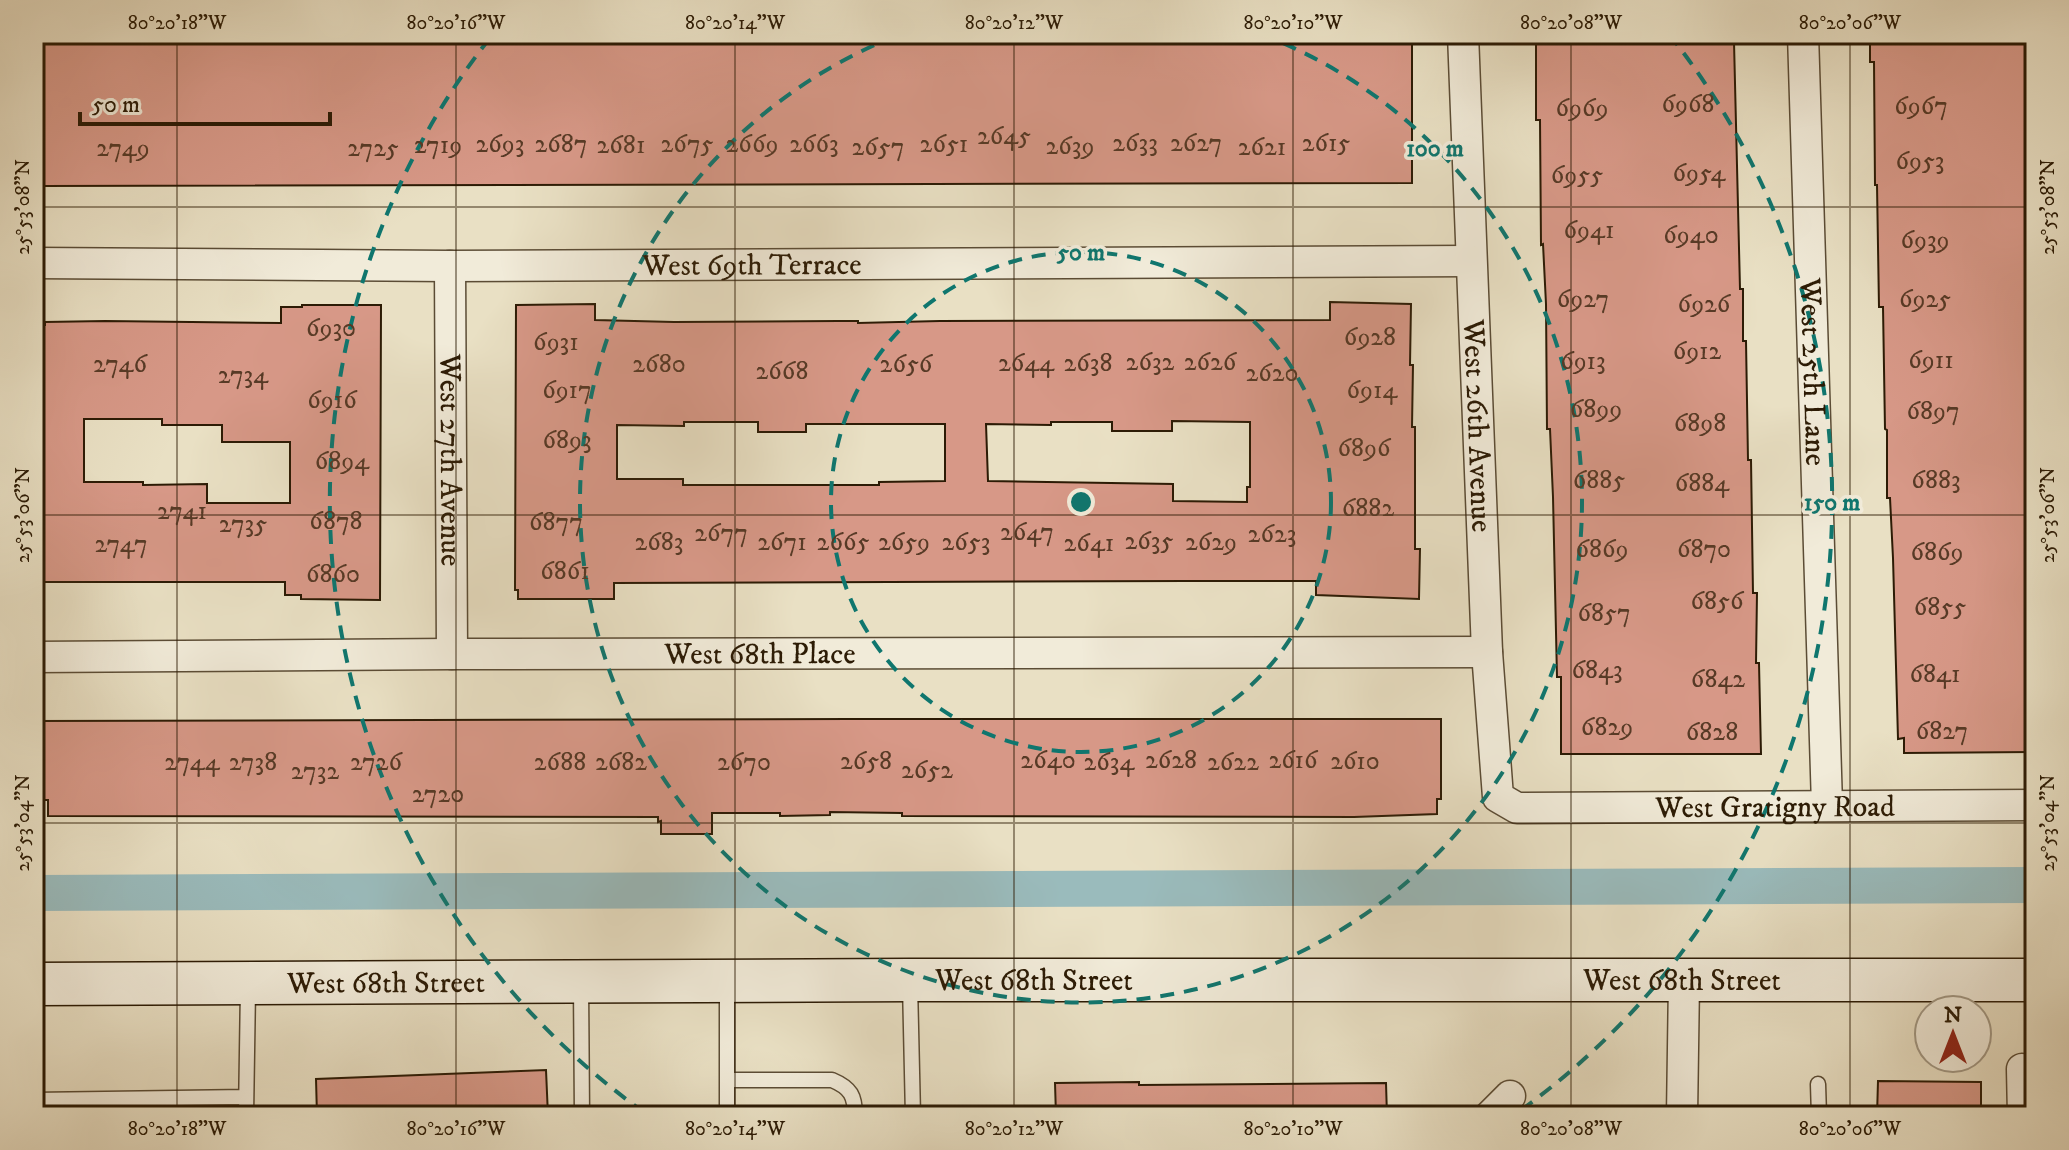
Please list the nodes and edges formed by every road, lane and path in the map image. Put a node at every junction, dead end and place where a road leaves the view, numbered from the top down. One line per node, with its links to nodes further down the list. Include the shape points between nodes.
1 (1463, 34): 3 (street, West 26th Avenue)
2 (1803, 34): 9 (street, West 25th Lane)
3 (1470, 261): 5 (street, West 69th Terrace); 6 (street, West 26th Avenue)
4 (34, 263): 5 (street, West 69th Terrace)
5 (450, 266): 7 (street, West 27th Avenue)
6 (1487, 652): 7 (street, West 68th Place); 11 (street, West 26th Avenue, via 1498,797)
7 (452, 654): 8 (street, West 68th Place)
8 (34, 657)
9 (1827, 805): 10 (street, West Gratigny Road); 11 (street, West Gratigny Road)
10 (2035, 805)
11 (1517, 808)
12 (910, 980): 15 (main road, West 68th Street); 16 (main road, West 68th Street); 28 (lane)
13 (2035, 980): 16 (main road, West 68th Street)
14 (581, 981): 15 (main road, West 68th Street); 18 (main road, West 68th Street); 25 (lane)
15 (727, 981): 20 (lane)
16 (1684, 981): 29 (street)
17 (34, 984): 18 (main road, West 68th Street)
18 (248, 984): 22 (lane)
19 (2022, 1069): 31 (street)
20 (728, 1080): 26 (lane); 27 (lane, via 832,1080 847,1086 855,1098)
21 (1818, 1084): 30 (lane)
22 (246, 1097): 23 (lane); 24 (lane)
23 (34, 1100)
24 (246, 1116)
25 (582, 1116)
26 (727, 1116)
27 (855, 1116)
28 (913, 1116)
29 (1682, 1116)
30 (1819, 1116)
31 (2023, 1116)

